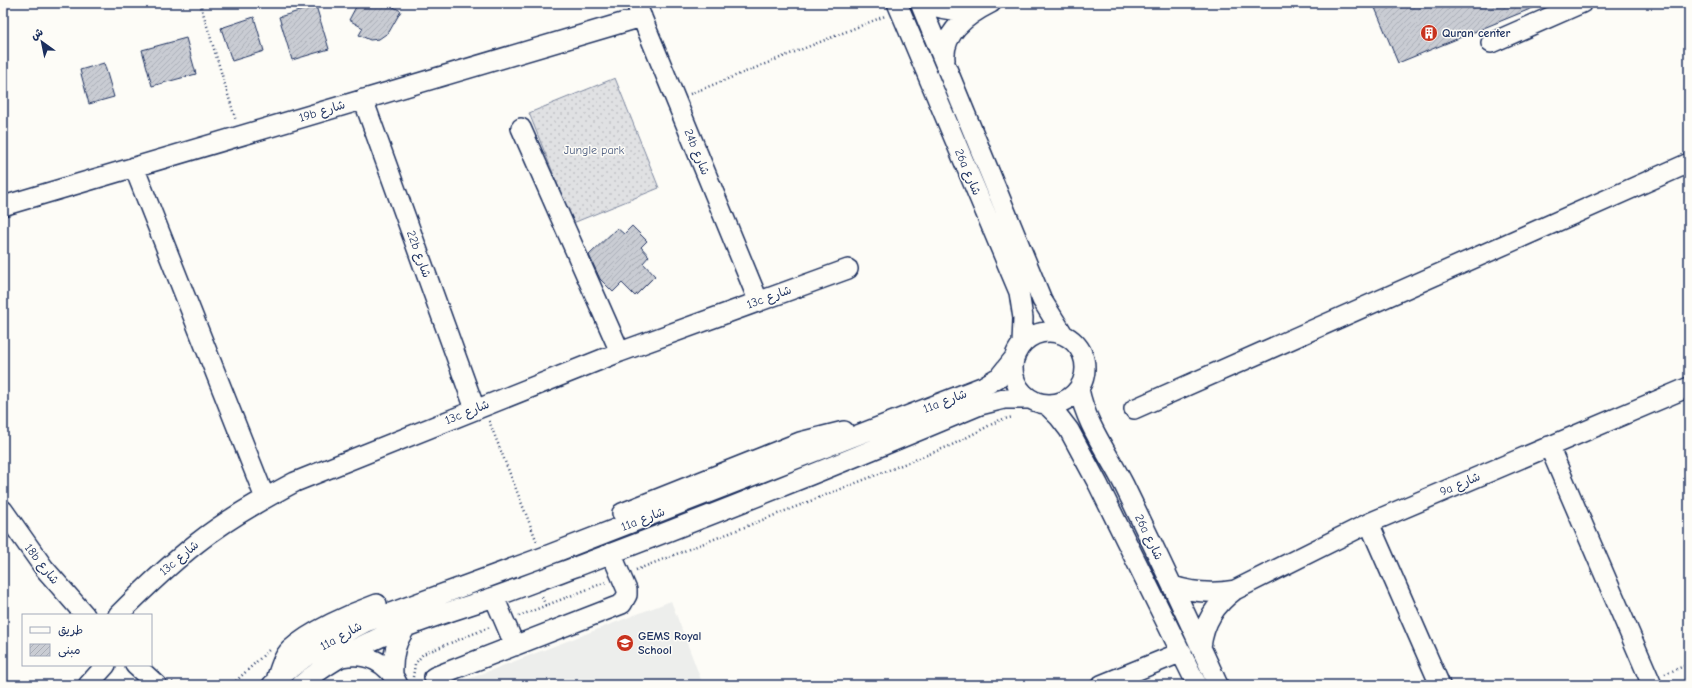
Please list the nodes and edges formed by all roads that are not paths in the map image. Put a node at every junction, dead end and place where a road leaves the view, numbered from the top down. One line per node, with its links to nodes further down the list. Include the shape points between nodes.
1 (920, 3): 8 (street, 26a شارع)
2 (929, 3): 5 (street, via 950,10)
3 (1582, 3): 7 (street)
4 (899, 6): 17 (street, 26a شارع, via 1019,292 1023,318)
5 (984, 6): 8 (street, via 952,32 945,45)
6 (639, 10): 9 (street, 19b شارع); 15 (street, 24b شارع)
7 (1491, 43)
8 (944, 60): 16 (street, 26a شارع, via 1042,300)
9 (363, 99): 12 (street, 19b شارع); 23 (street, 22b شارع)
10 (522, 128): 18 (street)
11 (1689, 163): 24 (street)
12 (134, 167): 13 (street, 19b شارع); 27 (street)
13 (3, 206)
14 (848, 268): 15 (street, 13c شارع)
15 (758, 300): 18 (street, 13c شارع)
16 (1063, 334): 17 (street, via 1045,332 1029,338); 20 (street, via 1078,345 1086,362 1086,372)
17 (1018, 351): 21 (street, via 1013,366 1014,376 1022,393); 25 (street, 11a شارع, via 999,377 984,386)
18 (620, 352): 23 (street, 13c شارع)
19 (1689, 387): 26 (street, 9a شارع)
20 (1080, 389): 22 (street, via 1065,401); 31 (street, 26a شارع, via 1087,418 1122,481)
21 (1029, 399): 22 (street); 30 (street, 11a شارع, via 1004,400 980,406 805,478)
22 (1047, 405): 39 (street, 26a شارع, via 1068,430 1098,484)
23 (475, 409): 27 (street, 13c شارع, via 295,482)
24 (1134, 409)
25 (871, 429): 45 (street, 11a شارع, via 787,464 366,622 346,631 310,654); 45 (street, via 842,431 800,442 539,546 364,608 325,627 290,650)
26 (1549, 446): 29 (street, 9a شارع); 53 (street)
27 (265, 498): 35 (street, 13c شارع, via 197,542)
28 (3, 510): 34 (street, 18b شارع, via 44,568)
29 (1369, 523): 32 (street, 9a شارع); 52 (street)
30 (611, 553): 33 (street, 11a شارع); 37 (street, via 622,576 627,595 622,604)
31 (1173, 586): 32 (street, 9a شارع, via 1210,593); 38 (street, 26a شارع)
32 (1235, 590): 38 (street, 9a شارع, via 1215,608 1203,633)
33 (494, 597): 36 (street, 11a شارع); 37 (street)
34 (84, 614)
35 (119, 614)
36 (408, 625): 40 (street, 11a شارع, via 374,639); 44 (street, via 400,636 393,657)
37 (515, 646): 43 (street)
38 (1201, 647): 51 (street, 26a شارع)
39 (1182, 652): 49 (street); 50 (street, 26a شارع)
40 (342, 657): 44 (street, via 358,656 374,660 388,669); 48 (street, 11a شارع)
41 (105, 666): 46 (street)
42 (136, 666): 47 (street)
43 (434, 677)
44 (396, 680)
45 (274, 683)
46 (88, 685)
47 (157, 685)
48 (301, 685)
49 (1101, 685)
50 (1197, 685)
51 (1218, 685)
52 (1440, 685)
53 (1652, 685)

